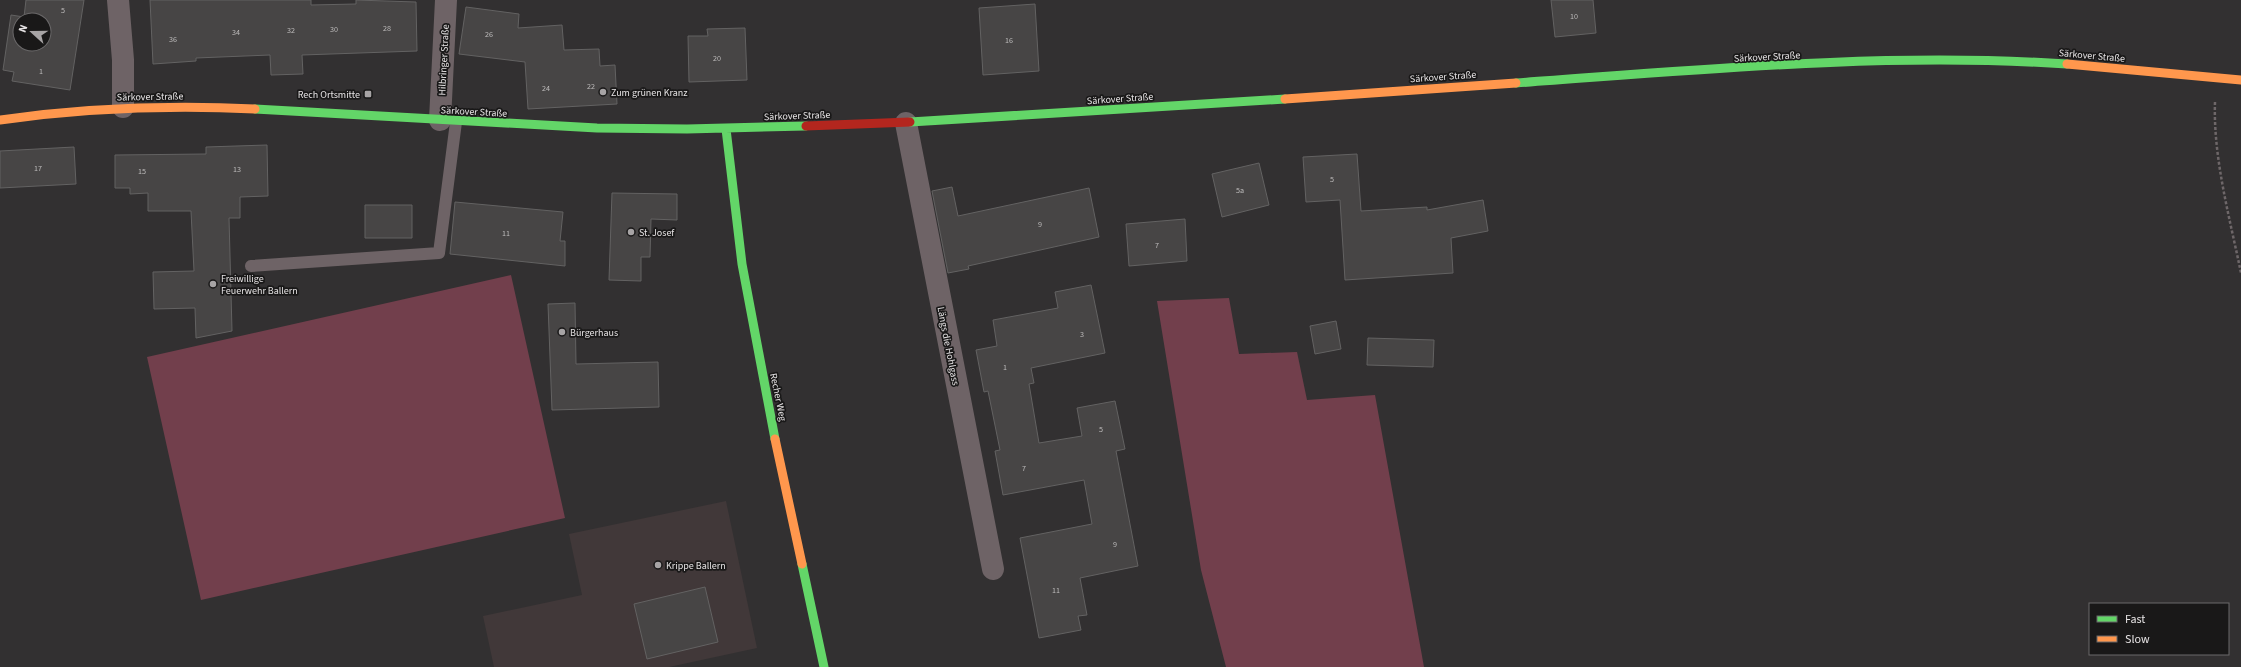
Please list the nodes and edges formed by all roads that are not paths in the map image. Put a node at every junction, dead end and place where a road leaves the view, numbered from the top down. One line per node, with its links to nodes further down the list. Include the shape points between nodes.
1 (118, 0): 4 (street, via 123,60)
2 (446, 0): 6 (street, Hilbringer Straße)
3 (2241, 80): 7 (main road, Särkover Straße, via 2052,63 1892,60 1656,73)
4 (123, 107): 5 (main road, Särkover Straße); 6 (main road, Särkover Straße, via 266,109)
5 (0, 120)
6 (448, 121): 8 (main road, Särkover Straße, via 603,129); 9 (lane, via 439,253)
7 (906, 123): 8 (main road, Särkover Straße); 10 (street, Längs die Hohlgass)
8 (726, 129): 11 (main road, Recher Weg, via 731,183 759,356)
9 (251, 266)
10 (993, 569)
11 (824, 667)

